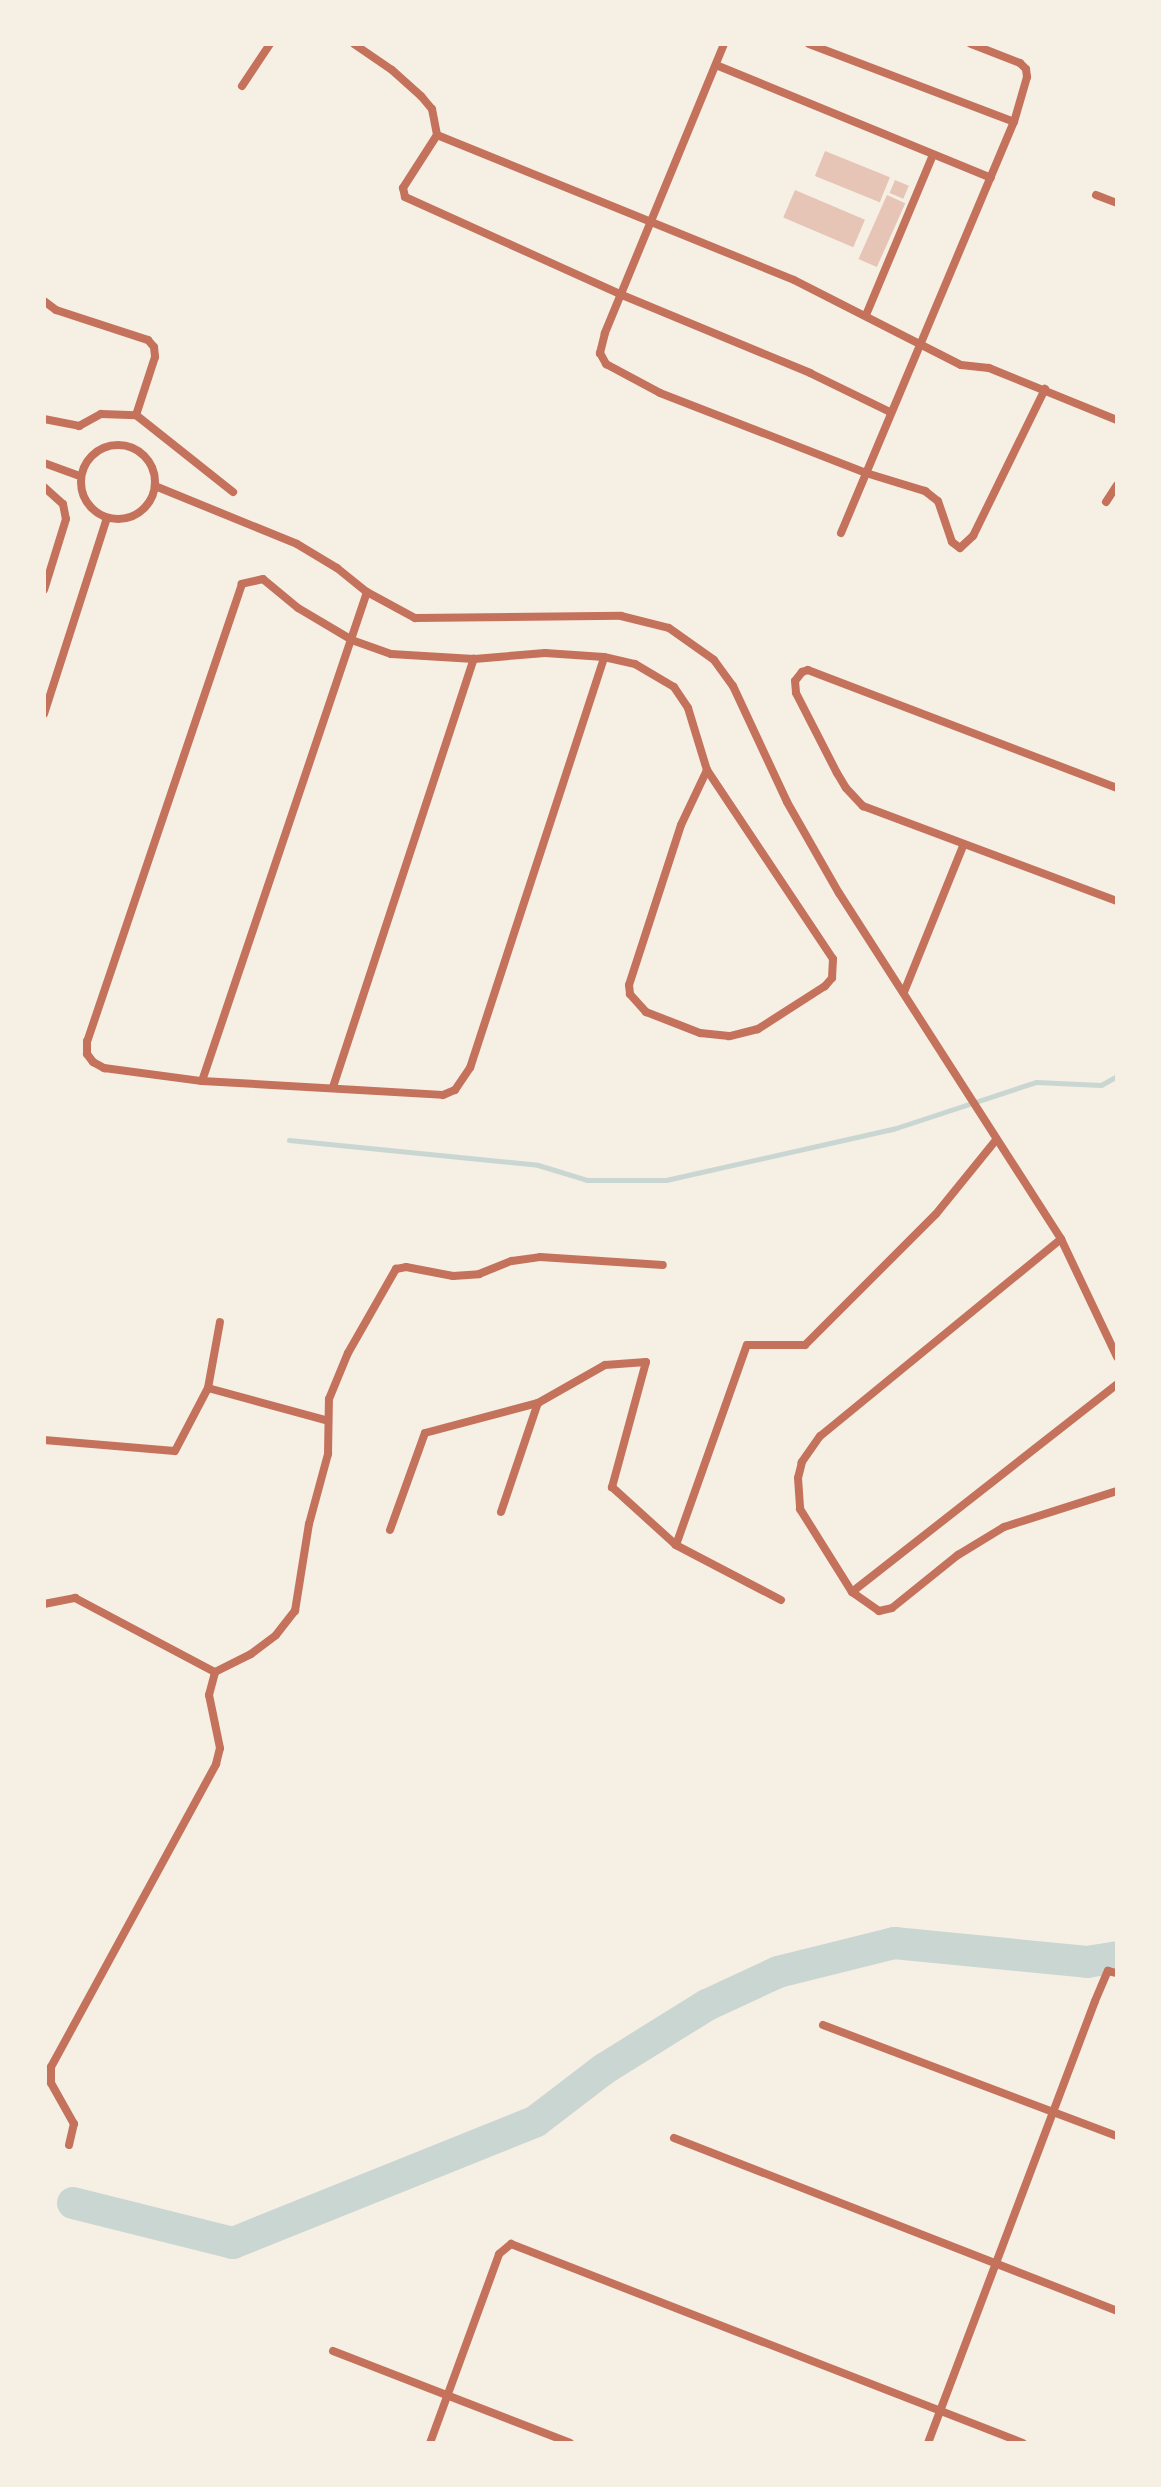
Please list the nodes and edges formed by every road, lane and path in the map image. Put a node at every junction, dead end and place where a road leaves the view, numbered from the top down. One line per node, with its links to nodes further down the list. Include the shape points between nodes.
1 (270, 44): 7 (street)
2 (354, 44): 9 (street, via 421,96 432,109)
3 (724, 44): 6 (street)
4 (809, 44): 8 (street)
5 (971, 44): 8 (street, via 1026,69)
6 (716, 65): 10 (street); 14 (street)
7 (242, 86)
8 (1014, 122): 11 (street)
9 (437, 135): 14 (street); 15 (street, via 403,188 405,197)
10 (933, 155): 11 (street); 17 (street)
11 (991, 178): 18 (street)
12 (1096, 195): 13 (street)
13 (1117, 203)
14 (652, 223): 15 (street); 17 (street)
15 (622, 295): 20 (street); 25 (street, via 601,345 606,364 660,393)
16 (44, 301): 21 (street, via 56,310 148,340 154,347)
17 (866, 315): 18 (street)
18 (920, 344): 19 (street, via 961,365 989,368); 20 (street)
19 (1045, 389): 23 (street); 25 (street, via 965,547 952,542 943,510 932,496)
20 (890, 412): 25 (street)
21 (136, 415): 22 (street, via 101,414 79,426); 30 (street)
22 (44, 419)
23 (1117, 420)
24 (44, 463): 26 (street)
25 (866, 473): 33 (street)
26 (80, 476): 28 (street, via 100,448 123,444 151,463); 32 (street, via 86,502)
27 (1117, 485): 31 (street)
28 (155, 486): 32 (street, via 139,513); 35 (street, via 297,544)
29 (44, 487): 34 (street, via 63,504 66,519)
30 (233, 492)
31 (1106, 502)
32 (107, 518): 39 (street)
33 (841, 533)
34 (44, 590)
35 (367, 592): 36 (street); 44 (street, via 415,618 621,616 669,628 691,641 733,686 807,840)
36 (352, 640): 38 (street, via 391,654); 45 (street); 45 (street, via 298,608 263,579 242,584 236,594 87,1041 87,1054 104,1068)
37 (604, 657): 38 (street, via 545,653); 40 (street, via 635,664 674,687 688,708); 46 (street, via 465,1079 443,1095)
38 (474, 659): 46 (street)
39 (44, 714)
40 (707, 770): 40 (street, via 681,825 629,985 646,1012 700,1033 729,1036 758,1029 825,986 835,968)
41 (1117, 788): 42 (street, via 802,672 794,687 846,788 873,812)
42 (963, 846): 43 (street); 44 (street)
43 (1117, 901)
44 (904, 992): 47 (street)
45 (202, 1081): 46 (street)
46 (333, 1087)
47 (996, 1140): 48 (street); 60 (street, via 936,1214 805,1345 747,1345)
48 (1061, 1239): 51 (street); 61 (street, via 809,1448 798,1478 800,1509)
49 (663, 1265): 55 (street, via 540,1257 453,1276 398,1267 348,1353)
50 (220, 1322): 53 (street)
51 (1117, 1357)
52 (1117, 1384): 61 (street)
53 (208, 1388): 55 (street); 56 (street, via 180,1446 171,1453)
54 (538, 1403): 58 (street); 59 (street, via 425,1433); 60 (street, via 605,1365 646,1362 612,1487)
55 (325, 1420): 64 (street, via 328,1454 309,1524 295,1611 276,1635)
56 (44, 1440)
57 (1117, 1491): 61 (street, via 1004,1527 958,1555 887,1611 872,1609)
58 (501, 1512)
59 (390, 1530)
60 (676, 1545): 62 (street)
61 (852, 1592)
62 (781, 1600)
63 (44, 1604): 64 (street, via 75,1598)
64 (215, 1672): 70 (street, via 209,1695 220,1748 216,1764 51,2067 51,2083 74,2124)
65 (1117, 1973): 67 (street, via 1108,1971)
66 (823, 2025): 67 (street)
67 (1054, 2112): 68 (street); 71 (street)
68 (1117, 2136)
69 (674, 2138): 71 (street)
70 (69, 2145)
71 (996, 2264): 72 (street); 75 (street)
72 (1117, 2311)
73 (333, 2351): 74 (street)
74 (447, 2393): 75 (street, via 499,2254 511,2244); 76 (street); 77 (street)
75 (940, 2410): 78 (street); 79 (street)
76 (430, 2443)
77 (570, 2443)
78 (928, 2443)
79 (1023, 2443)

